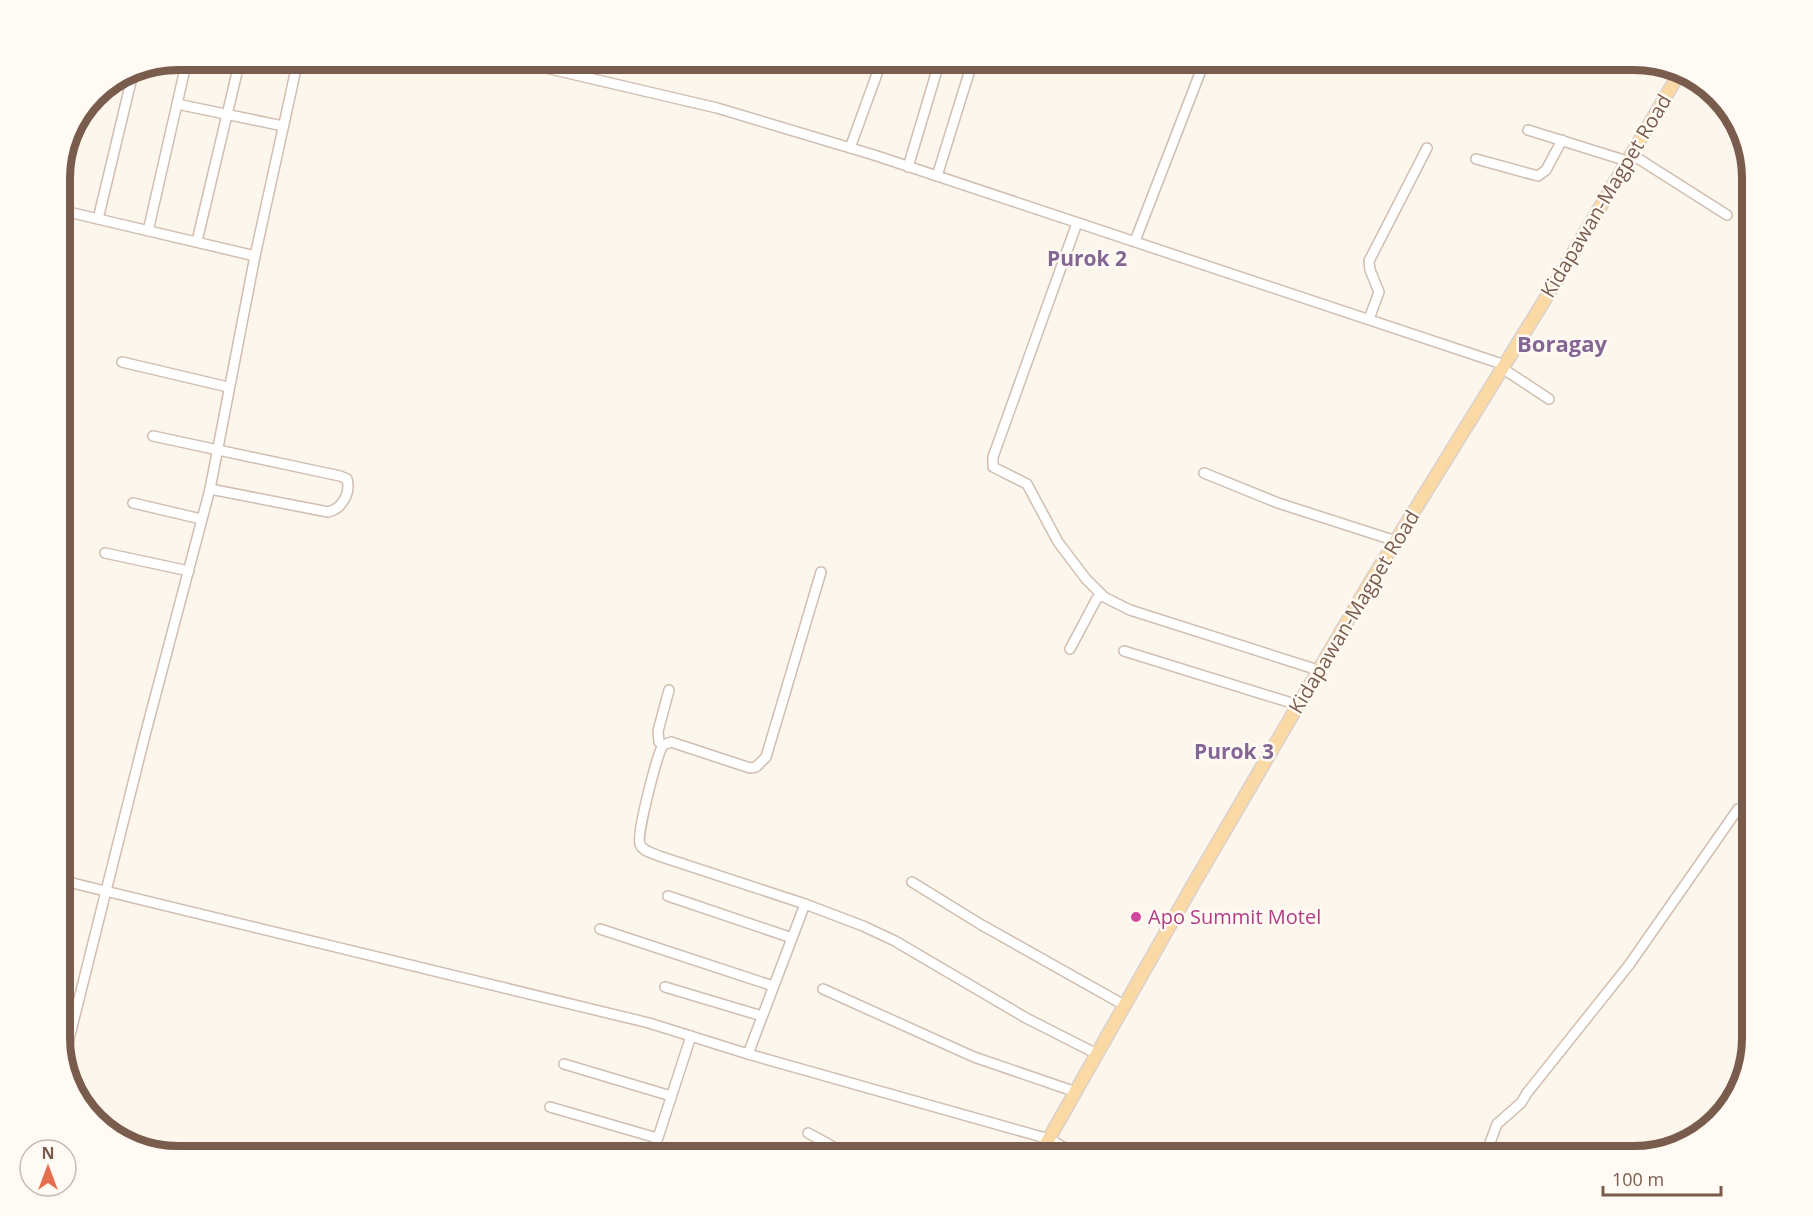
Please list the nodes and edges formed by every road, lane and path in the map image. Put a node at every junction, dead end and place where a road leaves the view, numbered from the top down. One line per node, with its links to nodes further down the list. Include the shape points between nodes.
1 (937, 70): 20 (street)
2 (970, 70): 21 (street)
3 (1201, 70): 28 (street)
4 (185, 71): 11 (street)
5 (237, 71): 12 (street)
6 (296, 71): 13 (street)
7 (558, 71): 16 (street, via 717,108)
8 (878, 71): 16 (street)
9 (1676, 79): 18 (main road, Kidapawan-Magpet Road)
10 (131, 82): 24 (street)
11 (177, 104): 12 (street); 26 (street)
12 (226, 115): 13 (street); 27 (street)
13 (283, 126): 29 (street)
14 (1528, 130): 15 (street)
15 (1562, 140): 18 (street); 19 (street, via 1546,170 1538,176)
16 (850, 148): 20 (street)
17 (1427, 148): 30 (street, via 1369,261 1379,292)
18 (1629, 158): 23 (street); 32 (main road, Kidapawan-Magpet Road)
19 (1476, 159)
20 (908, 167): 21 (street)
21 (937, 176): 25 (street)
22 (71, 213): 24 (street)
23 (1727, 215)
24 (98, 219): 26 (street)
25 (1077, 223): 28 (street); 45 (street, via 992,462 997,471 1027,484 1058,542)
26 (148, 231): 27 (street)
27 (197, 241): 29 (street)
28 (1135, 241): 30 (street)
29 (255, 256): 33 (street)
30 (1369, 319): 32 (street)
31 (122, 362): 33 (street)
32 (1503, 366): 34 (street); 41 (main road, Kidapawan-Magpet Road)
33 (228, 387): 36 (street)
34 (1549, 399)
35 (153, 436): 36 (street)
36 (218, 451): 38 (street); 38 (street, via 340,476 347,479 348,489 341,504 328,512)
37 (1204, 473): 41 (street, via 1278,503)
38 (210, 489): 40 (street)
39 (133, 503): 40 (street)
40 (201, 519): 43 (street)
41 (1396, 541): 48 (main road, Kidapawan-Magpet Road)
42 (105, 553): 43 (street)
43 (189, 571): 55 (street)
44 (821, 572): 51 (street, via 761,763 745,767 671,742)
45 (1101, 594): 46 (street); 48 (street, via 1130,610)
46 (1070, 649)
47 (1124, 651): 50 (street)
48 (1318, 670): 50 (main road, Kidapawan-Magpet Road)
49 (669, 690): 51 (street, via 658,731)
50 (1298, 705): 63 (main road, Kidapawan-Magpet Road)
51 (663, 745): 57 (street, via 640,825 639,843 643,849)
52 (1738, 809): 80 (street, via 1629,965 1521,1103 1500,1119)
53 (912, 882): 63 (street)
54 (71, 883): 55 (street)
55 (105, 892): 65 (street); 66 (street)
56 (668, 896): 59 (street)
57 (805, 904): 59 (street); 68 (street, via 895,941 1026,1018)
58 (600, 929): 60 (street)
59 (792, 938): 60 (street)
60 (773, 986): 64 (street)
61 (665, 987): 64 (street)
62 (823, 989): 70 (street, via 974,1057)
63 (1124, 1005): 68 (main road, Kidapawan-Magpet Road)
64 (762, 1016): 67 (street)
65 (71, 1030)
66 (691, 1036): 67 (street); 71 (street)
67 (748, 1053): 75 (street)
68 (1097, 1054): 70 (main road, Kidapawan-Magpet Road)
69 (564, 1064): 71 (street)
70 (1076, 1092): 75 (main road, Kidapawan-Magpet Road)
71 (671, 1096): 74 (street)
72 (550, 1107): 74 (street)
73 (808, 1133): 77 (street)
74 (657, 1138): 76 (street)
75 (1049, 1139): 78 (main road, Kidapawan-Magpet Road); 79 (street)
76 (655, 1146)
77 (832, 1146)
78 (1045, 1146)
79 (1061, 1146)
80 (1489, 1146)

